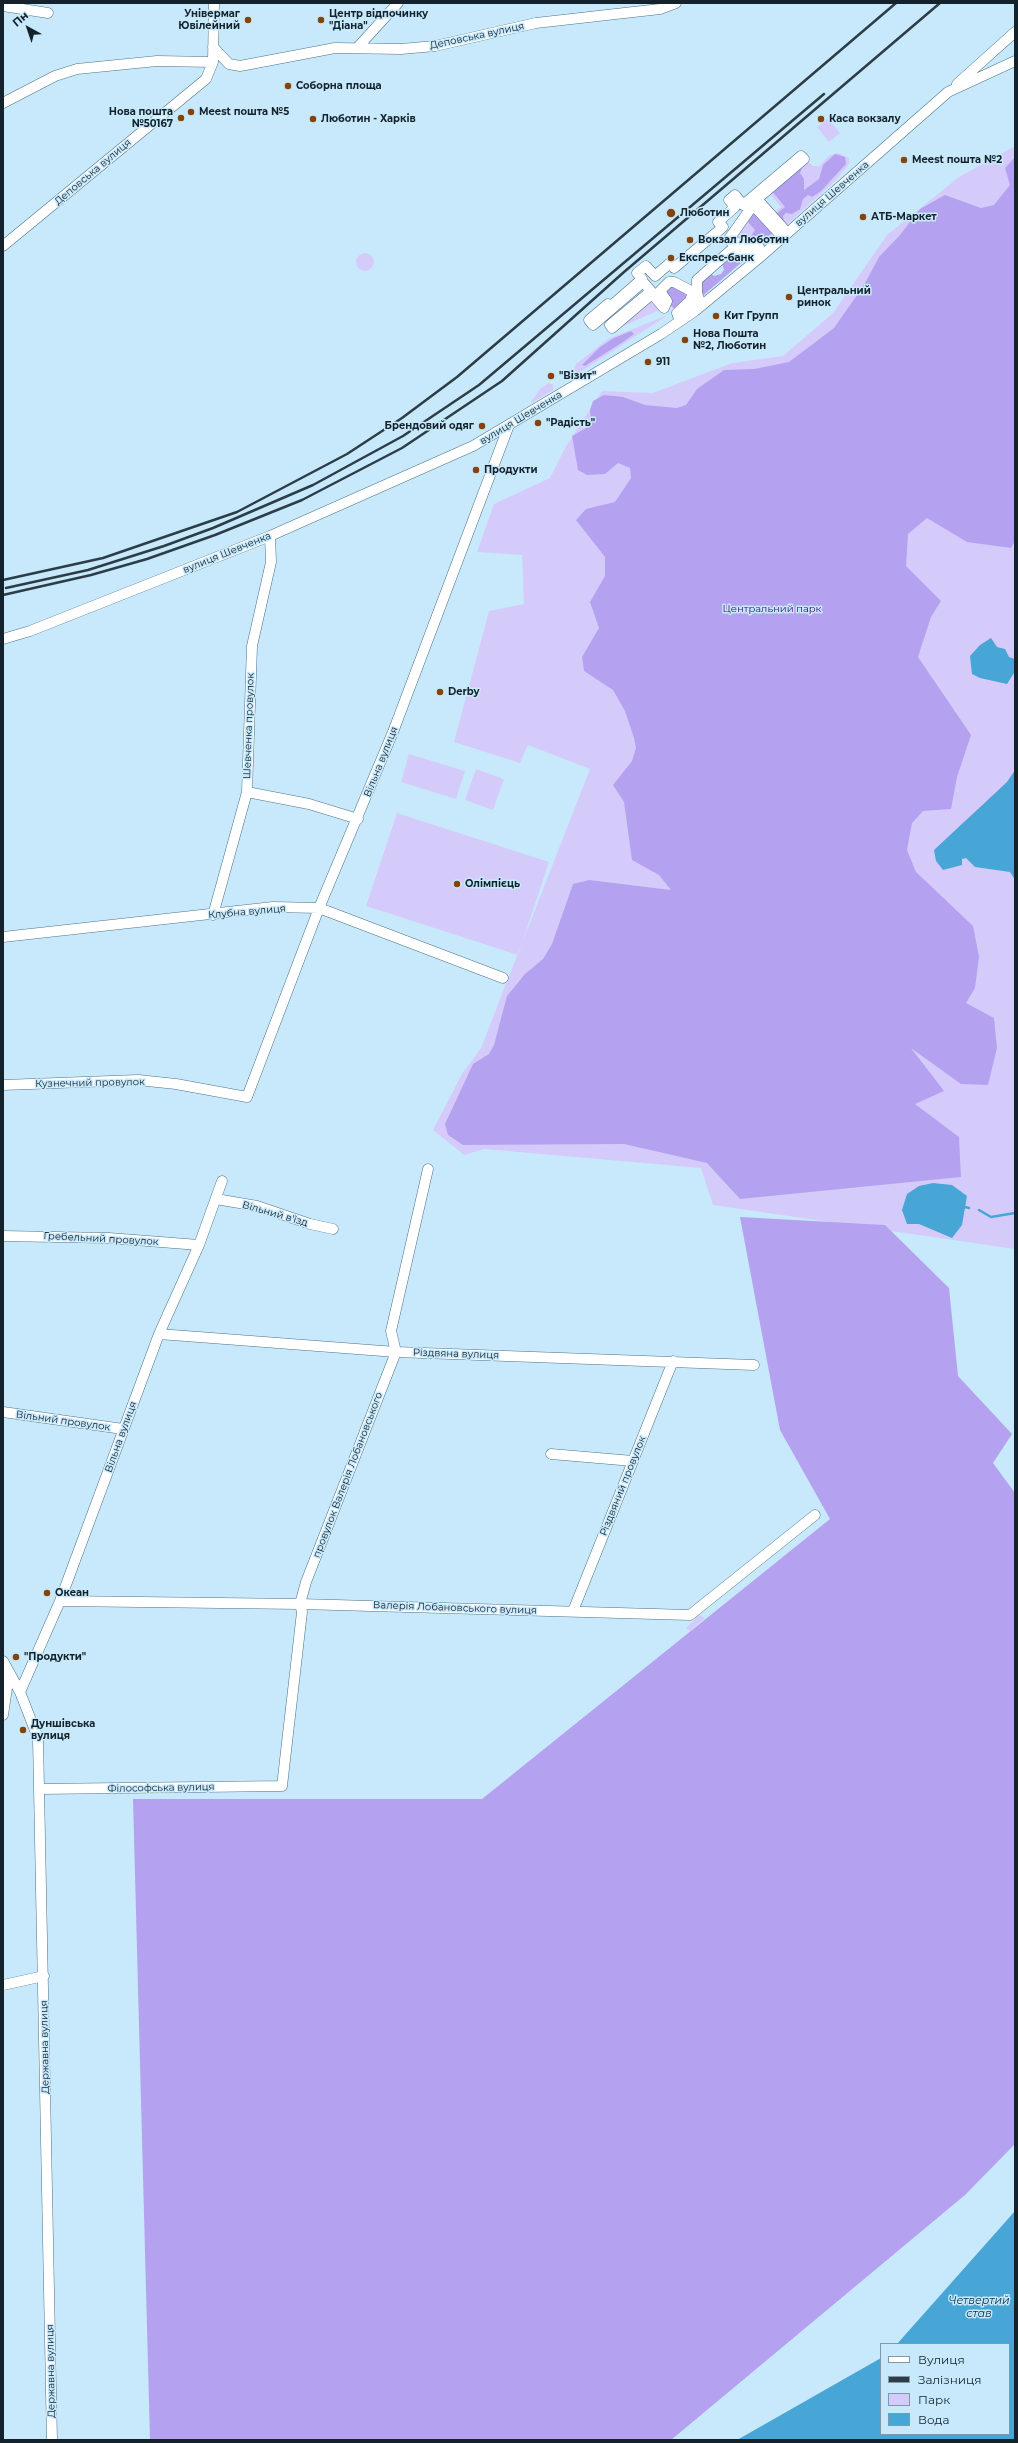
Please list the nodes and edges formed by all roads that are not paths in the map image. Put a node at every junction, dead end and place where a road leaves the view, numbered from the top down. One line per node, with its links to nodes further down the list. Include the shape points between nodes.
1 (214, 3): 7 (street)
2 (398, 3): 8 (street)
3 (676, 3): 8 (street, Деповська вулиця, via 660,9 536,23 435,46 401,49)
4 (3, 6): 5 (street)
5 (48, 13)
6 (1015, 32): 11 (street)
7 (213, 47): 8 (street, Деповська вулиця, via 230,64 240,66 335,48); 10 (street)
8 (358, 47)
9 (1015, 61): 11 (street, вулиця Шевченка)
10 (213, 62): 12 (street, via 157,61 77,69 55,76); 13 (street, Деповська вулиця, via 206,79 199,86)
11 (948, 92): 15 (street, вулиця Шевченка, via 695,311 655,338)
12 (3, 103)
13 (3, 246)
14 (749, 256): 14 (street, via 759,248 731,242 729,236 754,206 778,232 783,228 757,199 804,159 801,156 743,205 735,195 729,200 735,207 718,222 723,227 674,268 670,263 655,276 646,266 637,273 642,279 610,307 608,304 589,320 593,325 643,282 651,291 610,325 612,328 652,294 664,308 667,301 660,291 669,282 693,292 690,301 677,313 678,316 699,299 697,280 730,252)
15 (509, 425): 16 (street, вулиця Шевченка, via 473,446); 19 (street, Вільна вулиця)
16 (270, 536): 17 (street, вулиця Шевченка, via 30,631); 18 (street, Шевченка провулок, via 271,562 252,646)
17 (3, 639)
18 (247, 792): 19 (street, via 309,804); 21 (street, Шевченка провулок)
19 (358, 819): 20 (street, Вільна вулиця)
20 (319, 908): 21 (street, Клубна вулиця, via 273,907); 23 (street, Клубна вулиця); 25 (street, Вільна вулиця)
21 (213, 915): 22 (street, Клубна вулиця)
22 (3, 937)
23 (503, 978)
24 (3, 1085): 25 (street, Кузнечний провулок, via 138,1080)
25 (247, 1097)
26 (428, 1168): 33 (street, via 391,1331)
27 (222, 1181): 28 (street, Вільна вулиця)
28 (216, 1199): 29 (street, Вільний в'їзд, via 257,1206); 31 (street, Вільна вулиця)
29 (332, 1229)
30 (3, 1236): 31 (street, Гребельний провулок, via 109,1238)
31 (199, 1245): 32 (street, Вільна вулиця)
32 (159, 1334): 33 (street, Різдвяна вулиця); 37 (street, Вільна вулиця)
33 (396, 1352): 34 (street, Різдвяна вулиця); 42 (street, провулок Валерія Лобановського, via 306,1582)
34 (673, 1361): 35 (street, Різдвяна вулиця); 39 (street, Різдвяний провулок)
35 (754, 1365)
36 (3, 1412): 37 (street, Вільний провулок)
37 (123, 1429): 41 (street, Вільна вулиця)
38 (551, 1454): 39 (street)
39 (633, 1461): 43 (street, Різдвяний провулок)
40 (815, 1515): 43 (street, Валерія Лобановського вулиця, via 690,1615)
41 (60, 1601): 42 (street, Валерія Лобановського вулиця); 46 (street, Вільна вулиця)
42 (300, 1604): 43 (street, Валерія Лобановського вулиця); 48 (street, провулок Валерія Лобановського, via 302,1612)
43 (573, 1611)
44 (3, 1661): 45 (street, Державна вулиця)
45 (9, 1674): 46 (street, Державна вулиця); 47 (street)
46 (20, 1692): 49 (street, Державна вулиця, via 38,1738)
47 (3, 1715)
48 (282, 1786): 49 (street, Філософська вулиця)
49 (39, 1789): 50 (street, Державна вулиця)
50 (44, 1976): 51 (street); 52 (street, Державна вулиця)
51 (3, 1985)
52 (52, 2440)

